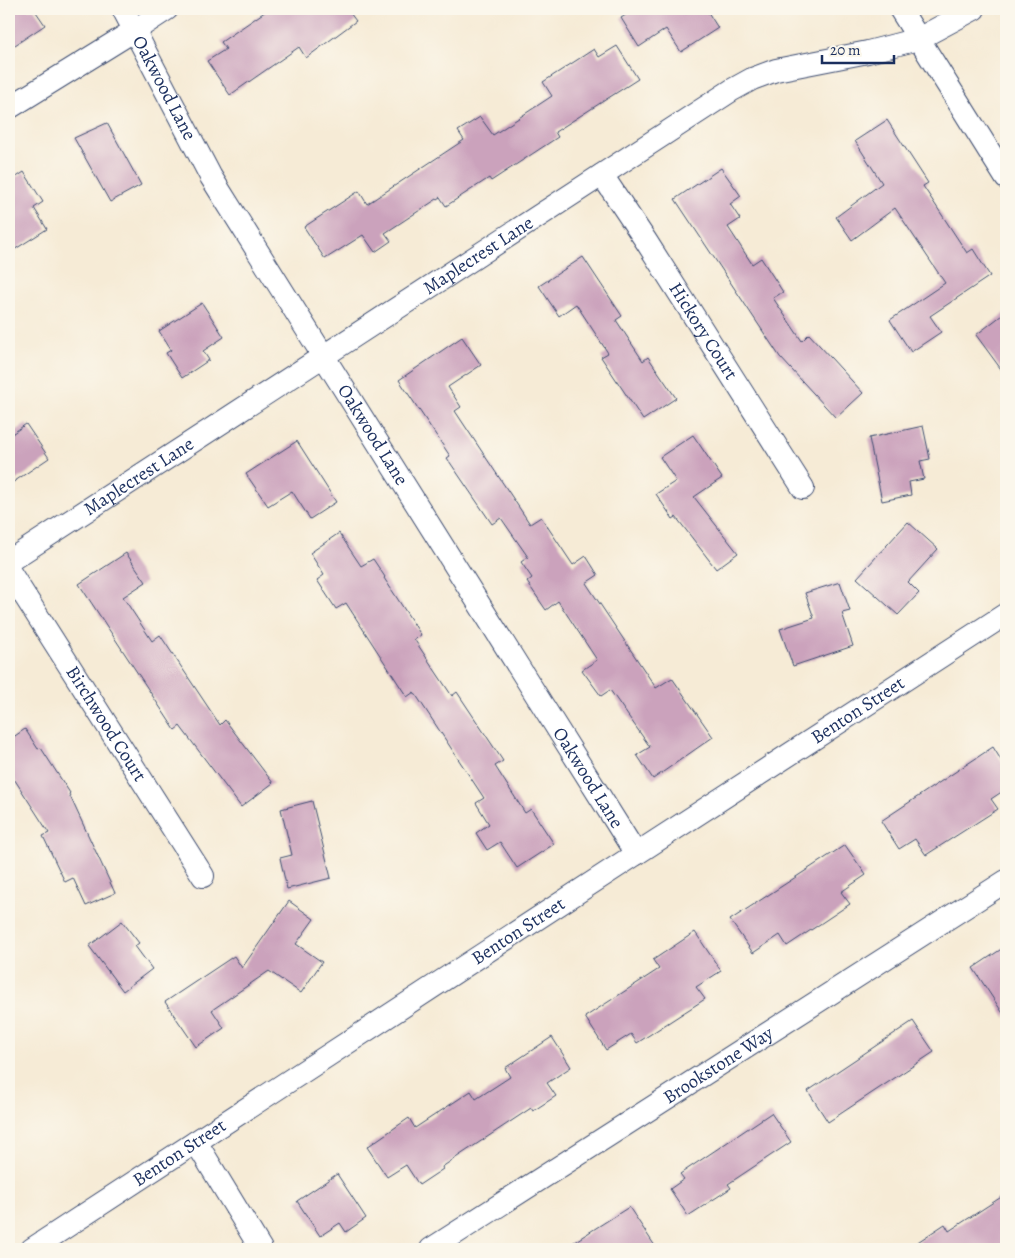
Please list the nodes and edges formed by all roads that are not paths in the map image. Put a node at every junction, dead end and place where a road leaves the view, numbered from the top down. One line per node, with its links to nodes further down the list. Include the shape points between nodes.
1 (123, 9): 5 (street, Oakwood Lane)
2 (166, 9): 5 (street)
3 (900, 9): 6 (street)
4 (974, 9): 6 (street, Maplecrest Lane)
5 (135, 30): 7 (street); 10 (street, Oakwood Lane, via 211,177)
6 (918, 39): 8 (street, Maplecrest Lane, via 776,70 752,79); 9 (street)
7 (9, 108)
8 (602, 175): 10 (street, Maplecrest Lane); 11 (street, Hickory Court)
9 (1006, 178)
10 (322, 356): 12 (street, Maplecrest Lane); 15 (street, Oakwood Lane)
11 (803, 488)
12 (9, 561)
13 (9, 570): 16 (street, Birchwood Court)
14 (1006, 614): 15 (street, Benton Street)
15 (636, 854): 18 (street, Benton Street)
16 (203, 876)
17 (1006, 880): 21 (street, Brookstone Way)
18 (196, 1142): 19 (street, Benton Street); 20 (street)
19 (32, 1249)
20 (261, 1249)
21 (431, 1249)

